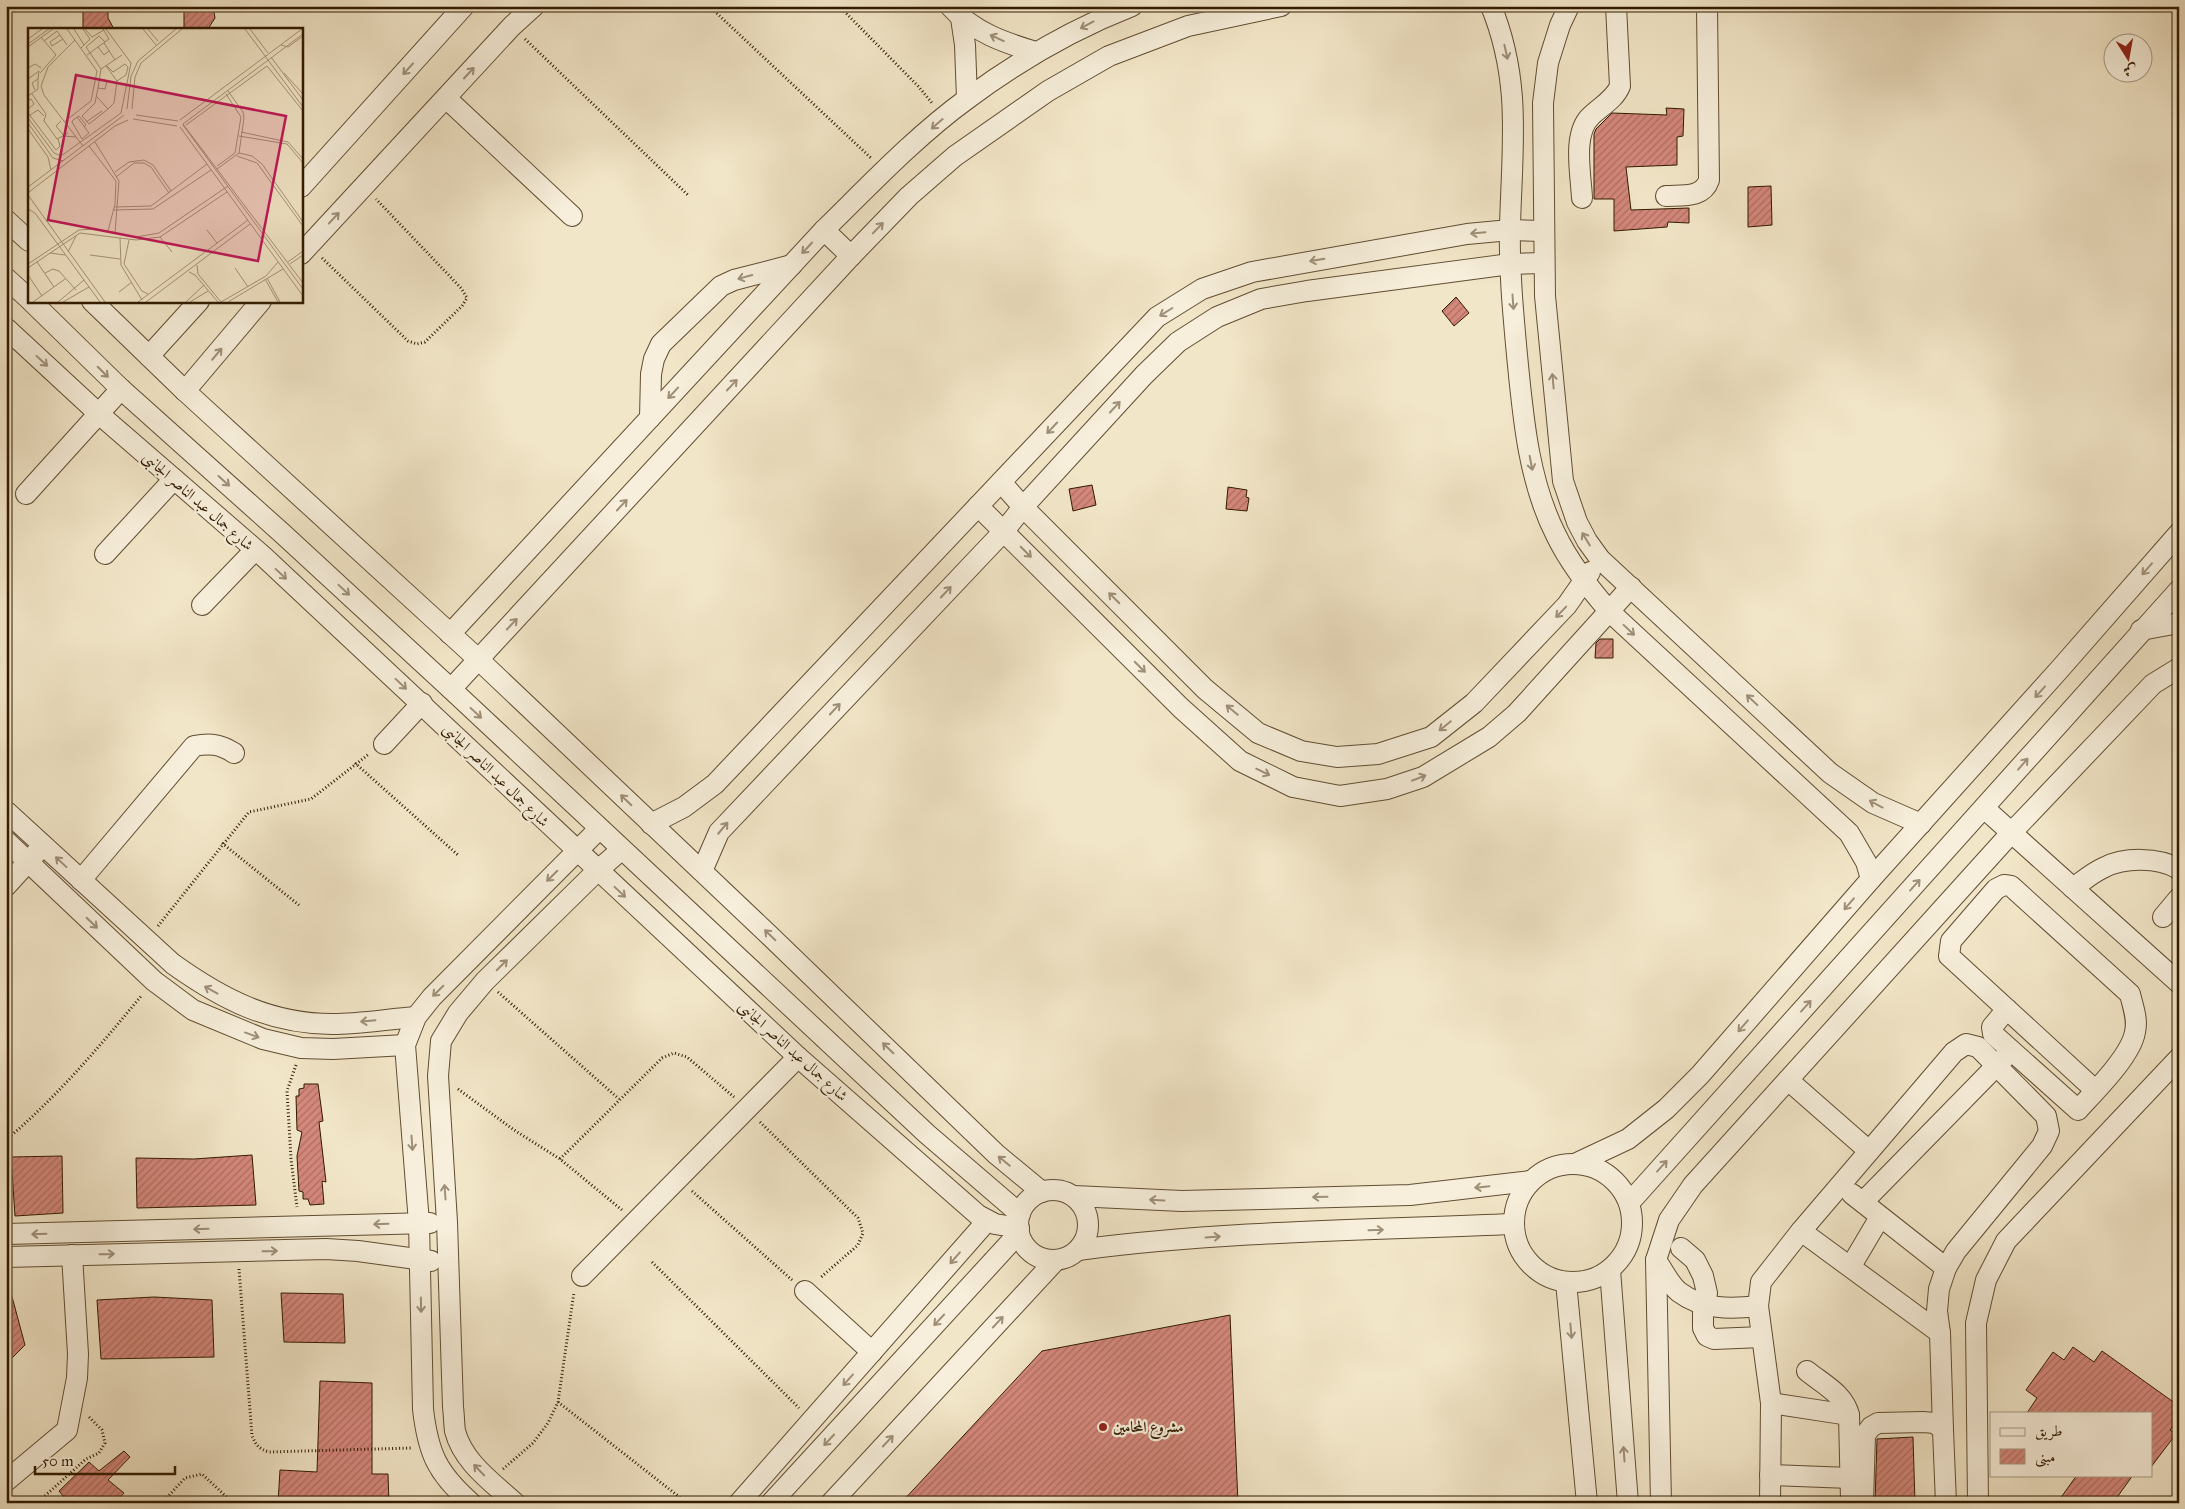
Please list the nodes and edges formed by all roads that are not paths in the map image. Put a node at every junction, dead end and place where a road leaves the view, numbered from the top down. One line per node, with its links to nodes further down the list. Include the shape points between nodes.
1 (464, 6): 13 (street, one-way to 13)
2 (534, 6): 11 (street, one-way to 2)
3 (1132, 6): 10 (street, one-way to 10, via 1093,21)
4 (1281, 6): 23 (street, one-way to 4, via 955,156 1048,91 1109,56 1188,26)
5 (1491, 6): 19 (street, one-way to 19, via 1504,44 1513,89)
6 (1568, 6): 20 (street, via 1553,44 1545,83 1542,124)
7 (1616, 6): 15 (street, via 1620,86 1616,94 1583,125 1580,136)
8 (1707, 6): 14 (street, via 1709,180 1701,192)
9 (956, 12): 10 (street, one-way to 9, via 984,33); 12 (street, via 965,45)
10 (1036, 52): 12 (street)
11 (446, 98): 16 (street); 22 (street, one-way to 11)
12 (967, 99): 18 (street, one-way to 18, via 885,170)
13 (302, 186)
14 (1666, 196)
15 (1582, 198)
16 (572, 216)
17 (6, 220): 21 (street)
18 (824, 230): 23 (street); 26 (street, one-way to 26)
19 (1510, 230): 20 (street); 25 (street); 40 (street, one-way to 40, via 1467,234 1252,272 1202,289 1157,318)
20 (1544, 231): 24 (street)
21 (28, 240)
22 (305, 250)
23 (851, 256): 58 (street, one-way to 23)
24 (1544, 263): 25 (street); 49 (street, one-way to 24, via 1577,522 1563,481 1544,296)
25 (1510, 264): 43 (street, one-way to 25, via 1144,375 1178,342 1217,317 1261,299 1298,292); 50 (street, one-way to 50, via 1520,384 1531,462 1555,534)
26 (792, 265): 38 (street, one-way to 38); 38 (street, one-way to 38, via 722,286 661,344 651,374)
27 (6, 278): 28 (street)
28 (28, 298)
29 (32, 302): 35 (street, one-way to 35)
30 (93, 302): 34 (street)
31 (197, 302): 34 (street)
32 (260, 302): 36 (street, one-way to 32)
33 (6, 328): 37 (street, شارع جمال عبد الناصر الجانبى, one-way to 37)
34 (149, 356): 36 (street)
35 (121, 389): 37 (street); 46 (street, one-way to 46)
36 (186, 391): 57 (street)
37 (99, 414): 39 (street, شارع جمال عبد الناصر الجانبى); 41 (street)
38 (650, 418): 57 (street)
39 (174, 479): 47 (street, شارع جمال عبد الناصر الجانبى); 48 (street)
40 (1001, 482): 42 (street); 43 (street)
41 (26, 494)
42 (978, 506): 44 (street); 66 (street, via 715,784 684,807)
43 (1023, 507): 44 (street); 50 (street, one-way to 43, via 1567,605 1474,703 1431,737 1378,754 1337,757 1301,751 1258,732 1205,688)
44 (1004, 531): 54 (street, one-way to 54, via 1181,708 1240,761 1293,786 1340,796 1387,789 1423,778 1489,737 1517,713); 77 (street, one-way to 44, via 719,832)
45 (2179, 533): 67 (street, one-way to 67)
46 (283, 534): 47 (street); 60 (street, one-way to 60)
47 (259, 553): 53 (street); 61 (street, شارع جمال عبد الناصر الجانبى, one-way to 61)
48 (105, 554)
49 (1600, 558): 50 (street); 51 (street)
50 (1583, 581): 54 (street)
51 (1631, 587): 54 (street); 67 (street, one-way to 51, via 1873,803 1830,773)
52 (2179, 590): 56 (street)
53 (202, 605)
54 (1610, 612): 78 (street, one-way to 78, via 1837,821 1858,847)
55 (2179, 623): 56 (street)
56 (2142, 630): 64 (street, one-way to 56)
57 (450, 634): 58 (street)
58 (479, 660): 60 (street); 66 (street, one-way to 58)
59 (2179, 668): 69 (street, via 2153,684)
60 (452, 689): 68 (street, one-way to 68)
61 (422, 703): 62 (street); 73 (street, شارع جمال عبد الناصر الجانبى)
62 (384, 744)
63 (234, 753): 79 (street, via 222,745 194,746)
64 (1984, 808): 69 (street); 100 (street, one-way to 64)
65 (6, 810): 71 (street)
66 (651, 824): 77 (street)
67 (1921, 824): 78 (street)
68 (599, 829): 72 (street); 73 (street)
69 (2012, 832): 81 (street); 92 (street)
70 (6, 841): 74 (street)
71 (43, 845): 74 (street); 79 (street, one-way to 71)
72 (621, 850): 76 (street); 107 (street, via 927,1134)
73 (577, 851): 76 (street, شارع جمال عبد الناصر الجانبى); 86 (street, one-way to 86)
74 (29, 862): 80 (street); 87 (street, one-way to 87, via 154,981 193,1010 263,1039 302,1048)
75 (2179, 869): 81 (street, via 2171,864 2140,858 2104,867)
76 (597, 871): 89 (street, شارع جمال عبد الناصر الجانبى, one-way to 89); 104 (street, one-way to 76, via 438,1076 441,1041 458,1013 485,981)
77 (702, 871): 98 (street, one-way to 77, via 996,1154)
78 (1871, 879): 95 (street, one-way to 95, via 1700,1075 1666,1109 1628,1139)
79 (80, 880): 86 (street, one-way to 79, via 332,1024 300,1022 232,1002 173,964)
80 (6, 886)
81 (2073, 888): 84 (street)
82 (2179, 898): 83 (street)
83 (2163, 917)
84 (2179, 983)
85 (2007, 1009): 88 (street, via 1992,1027 1993,1034); 93 (street); 93 (street, via 1949,956 1951,940 1996,889 2004,885 2011,886 2130,994 2135,1032 2129,1051)
86 (416, 1017): 87 (street)
87 (405, 1046): 105 (street, one-way to 105)
88 (2011, 1050): 91 (street); 93 (street, via 2078,1110)
89 (798, 1057): 103 (street, شارع جمال عبد الناصر الجانبى); 121 (street)
90 (2179, 1058): 148 (street, via 2006,1241 1986,1280 1976,1323)
91 (1996, 1066): 94 (street, via 1978,1048 1966,1044 1954,1052); 101 (street); 119 (street, via 2046,1116 2049,1131 2042,1146 1956,1251)
92 (1788, 1080): 94 (street); 116 (street, via 1693,1185 1669,1220)
93 (2095, 1090)
94 (1869, 1152): 97 (street)
95 (1577, 1163): 96 (street, via 1544,1171); 100 (street, via 1594,1166 1609,1175 1622,1187)
96 (1530, 1181): 99 (street, one-way to 99, via 1410,1195 1182,1202); 106 (street, via 1515,1208)
97 (1841, 1185): 101 (street); 108 (street)
98 (1042, 1192): 99 (street, via 1058,1191); 107 (street, via 1025,1205)
99 (1074, 1196): 111 (street, via 1088,1216 1085,1240)
100 (1630, 1202): 120 (street, via 1631,1239 1623,1256)
101 (1863, 1202): 102 (street)
102 (1880, 1217): 118 (street); 119 (street)
103 (987, 1221): 107 (street, شارع جمال عبد الناصر الجانبى); 128 (street, one-way to 128)
104 (447, 1222): 105 (street); 117 (street)
105 (419, 1223): 109 (street, one-way to 109); 114 (street)
106 (1514, 1224): 111 (street, one-way to 106, via 1138,1242 1248,1235); 122 (street, via 1516,1241 1535,1269)
107 (1019, 1225): 115 (street, via 1024,1244 1032,1253); 139 (street, one-way to 139)
108 (1801, 1231): 118 (street); 125 (street, via 1761,1282)
109 (6, 1234)
110 (1682, 1248): 124 (street, via 1695,1260 1704,1276 1707,1294)
111 (1078, 1250): 115 (street)
112 (72, 1255): 113 (street); 114 (street, one-way to 114, via 326,1249); 135 (street, via 78,1354 68,1430)
113 (6, 1257)
114 (420, 1259): 117 (street); 136 (street, one-way to 136, via 423,1409 427,1438 439,1469)
115 (1056, 1260): 140 (street, one-way to 115)
116 (1656, 1260): 124 (street, via 1678,1292); 143 (street)
117 (449, 1265): 137 (street, one-way to 117, via 465,1454 456,1431)
118 (1850, 1266): 126 (street)
119 (1946, 1268): 126 (street, via 1939,1289)
120 (1610, 1270): 122 (street, via 1589,1280); 142 (street, one-way to 120)
121 (582, 1276)
122 (1566, 1282): 141 (street, one-way to 141)
123 (805, 1291): 128 (street)
124 (1703, 1304): 125 (street, via 1730,1310); 127 (street, via 1703,1328 1707,1336 1714,1339)
125 (1758, 1306): 127 (street)
126 (1940, 1333): 132 (street)
127 (1762, 1337): 130 (street)
128 (872, 1352): 138 (street, one-way to 138)
129 (1807, 1371): 131 (street, via 1840,1396)
130 (1771, 1403): 131 (street); 133 (street)
131 (1849, 1415): 134 (street)
132 (1943, 1430): 146 (street, via 1935,1423 1923,1422 1871,1427 1865,1435); 147 (street)
133 (1770, 1475): 134 (street); 144 (street)
134 (1850, 1478): 145 (street)
135 (6, 1481)
136 (471, 1503)
137 (515, 1503)
138 (739, 1503)
139 (771, 1503)
140 (831, 1503)
141 (1587, 1503)
142 (1628, 1503)
143 (1661, 1503)
144 (1770, 1503)
145 (1851, 1503)
146 (1863, 1503)
147 (1946, 1503)
148 (1978, 1503)

